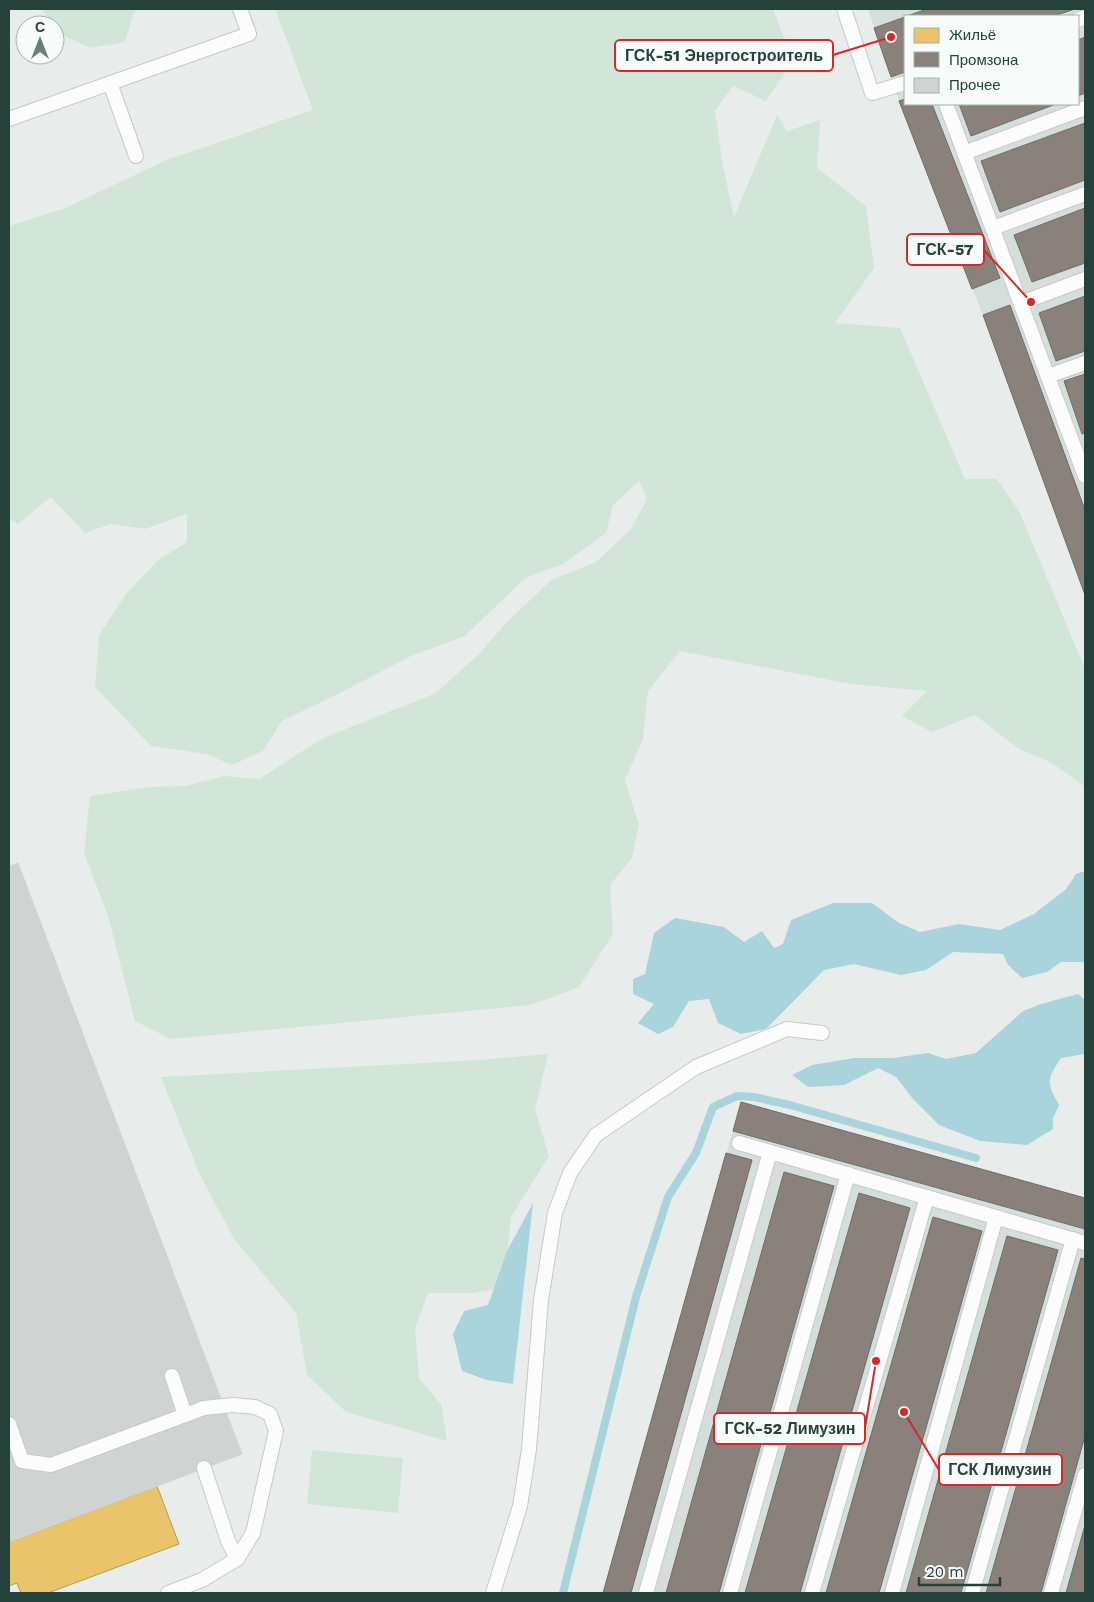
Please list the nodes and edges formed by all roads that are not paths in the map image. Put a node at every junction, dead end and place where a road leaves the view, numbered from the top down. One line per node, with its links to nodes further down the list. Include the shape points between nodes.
1 (240, 9): 4 (lane, via 249,34)
2 (844, 9): 3 (lane, via 872,93)
3 (904, 83)
4 (110, 84): 7 (lane); 9 (lane)
5 (946, 105): 8 (lane)
6 (1085, 108): 8 (lane)
7 (9, 119)
8 (964, 153): 11 (lane)
9 (136, 156)
10 (1085, 194): 11 (lane)
11 (992, 228): 13 (lane)
12 (1085, 279): 13 (lane)
13 (1020, 303): 15 (lane)
14 (1085, 363): 15 (lane)
15 (1048, 376): 16 (lane)
16 (1081, 450): 17 (lane)
17 (1085, 476)
18 (822, 1033): 32 (lane, via 787,1029 696,1067 596,1134 570,1173 555,1214 541,1300 529,1449 520,1506)
19 (739, 1143): 20 (lane)
20 (770, 1152): 21 (lane); 33 (lane)
21 (848, 1174): 22 (lane); 34 (lane)
22 (927, 1197): 23 (lane); 35 (lane)
23 (996, 1217): 24 (lane); 36 (lane)
24 (1079, 1241): 37 (lane)
25 (172, 1376): 26 (lane)
26 (185, 1415): 27 (lane, via 51,1465 22,1461); 30 (lane, via 204,1408 233,1405 255,1406 270,1414 276,1431 253,1533)
27 (9, 1424)
28 (204, 1468): 30 (lane)
29 (1085, 1475): 38 (lane)
30 (237, 1560): 31 (lane, via 202,1580)
31 (168, 1593)
32 (493, 1593)
33 (646, 1593)
34 (730, 1593)
35 (812, 1593)
36 (892, 1593)
37 (972, 1593)
38 (1051, 1593)

